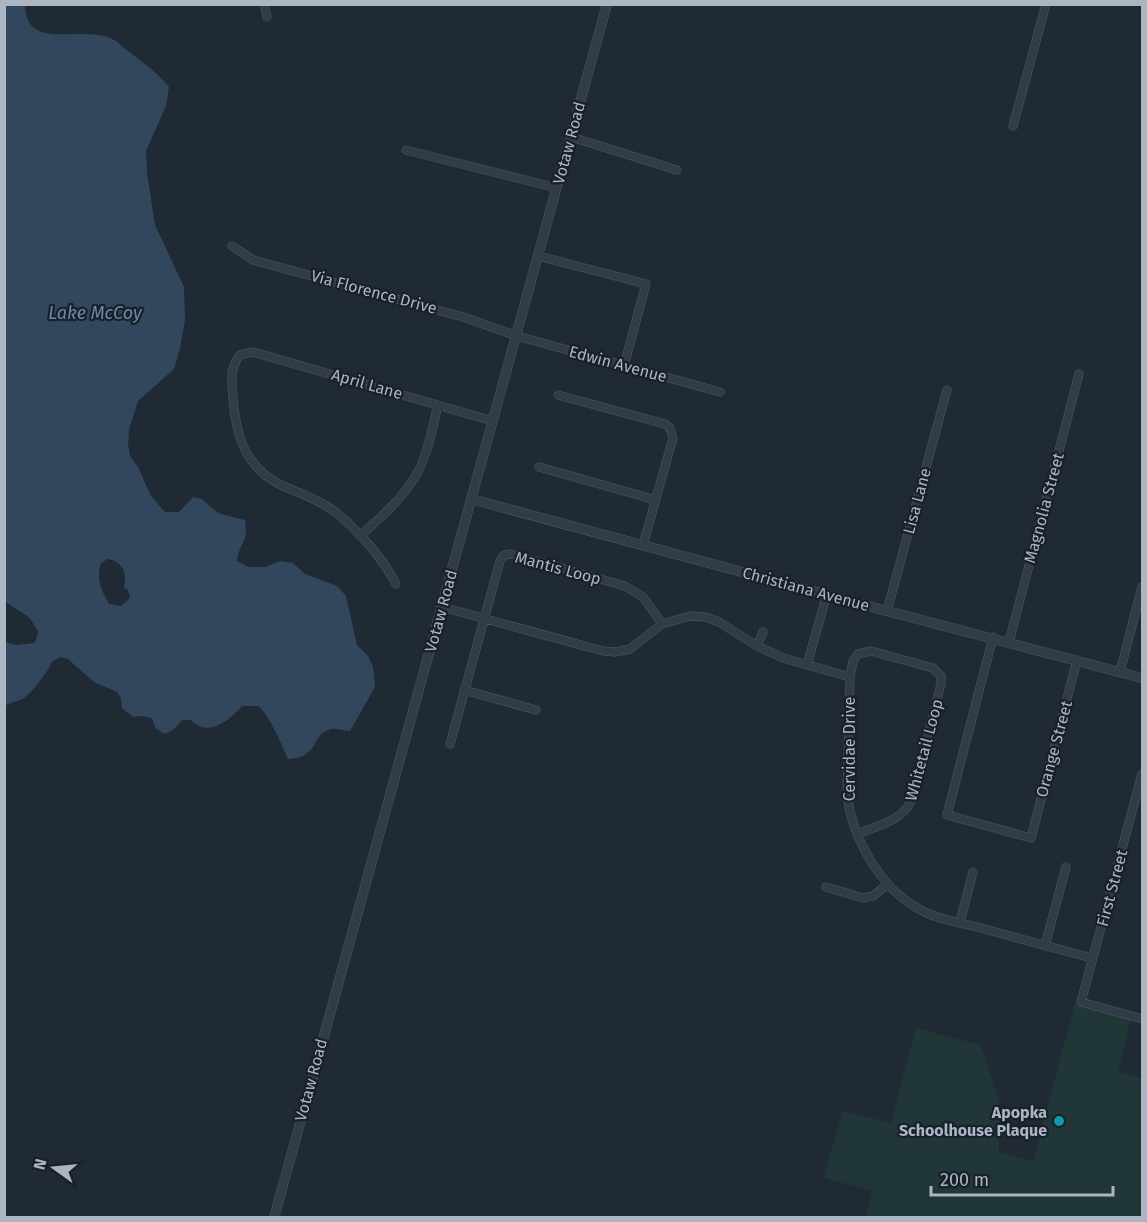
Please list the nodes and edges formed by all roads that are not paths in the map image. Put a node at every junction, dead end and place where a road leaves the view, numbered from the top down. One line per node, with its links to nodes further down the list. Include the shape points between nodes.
1 (264, 4): 4 (street)
2 (607, 4): 6 (street, Votaw Road)
3 (1046, 4): 5 (street)
4 (267, 17)
5 (1013, 126)
6 (571, 137): 8 (street); 9 (street, Votaw Road)
7 (406, 150): 9 (street)
8 (676, 170)
9 (557, 188): 11 (street, Votaw Road)
10 (232, 246): 12 (street, Via Florence Drive, via 253,260 463,316)
11 (538, 256): 12 (street, Votaw Road); 13 (street, via 646,284)
12 (517, 336): 13 (street, Edwin Avenue); 19 (street, Votaw Road)
13 (624, 366): 16 (street, Edwin Avenue)
14 (1079, 374): 34 (street, Magnolia Street)
15 (947, 390): 29 (street, Lisa Lane)
16 (720, 392)
17 (558, 395): 22 (street, via 670,428 673,438)
18 (438, 405): 19 (street, April Lane); 23 (street, via 416,475); 23 (street, April Lane, via 253,352 240,355 234,362 233,404 238,436 247,455 270,480 322,503)
19 (493, 421): 21 (street, Votaw Road)
20 (539, 467): 22 (street)
21 (471, 499): 24 (street, Christiana Avenue); 28 (street, Votaw Road)
22 (656, 500): 24 (street)
23 (360, 536): 25 (street)
24 (643, 545): 27 (street, Christiana Avenue)
25 (396, 584)
26 (1143, 587): 38 (street)
27 (827, 594): 29 (street, Christiana Avenue); 37 (street)
28 (442, 607): 30 (street, Cervidae Drive); 54 (street, Votaw Road)
29 (887, 611): 33 (street, Christiana Avenue)
30 (484, 619): 31 (street, Cervidae Drive, via 615,652 630,649); 31 (street, Mantis Loop, via 500,561 511,554 625,586 643,597); 41 (street, Mantis Loop)
31 (662, 624): 35 (street, Cervidae Drive, via 690,616 706,617)
32 (763, 632): 35 (street)
33 (993, 638): 34 (street, Christiana Avenue); 36 (street, Orange Street, via 947,815 1031,838)
34 (1008, 642): 36 (street, Christiana Avenue)
35 (757, 646): 37 (street, Cervidae Drive)
36 (1077, 660): 38 (street, Christiana Avenue)
37 (807, 665): 39 (street, Cervidae Drive)
38 (1120, 672): 40 (street, Christiana Avenue)
39 (850, 677): 45 (street, Cervidae Drive, via 847,795); 45 (street, Whitetail Loop, via 858,654 872,651 933,668 941,676 907,811)
40 (1143, 678)
41 (464, 690): 42 (street); 43 (street, Mantis Loop)
42 (536, 710)
43 (450, 744)
44 (1143, 774): 52 (street, First Street)
45 (857, 834): 48 (street, Cervidae Drive)
46 (1066, 867): 51 (street)
47 (973, 872): 50 (street)
48 (888, 884): 49 (street, via 873,896 863,898); 50 (street, Cervidae Drive, via 917,908)
49 (826, 887)
50 (960, 922): 51 (street, Cervidae Drive)
51 (1045, 946): 52 (street, Cervidae Drive)
52 (1092, 958): 53 (street, First Street, via 1081,1002)
53 (1143, 1019)
54 (274, 1218)

